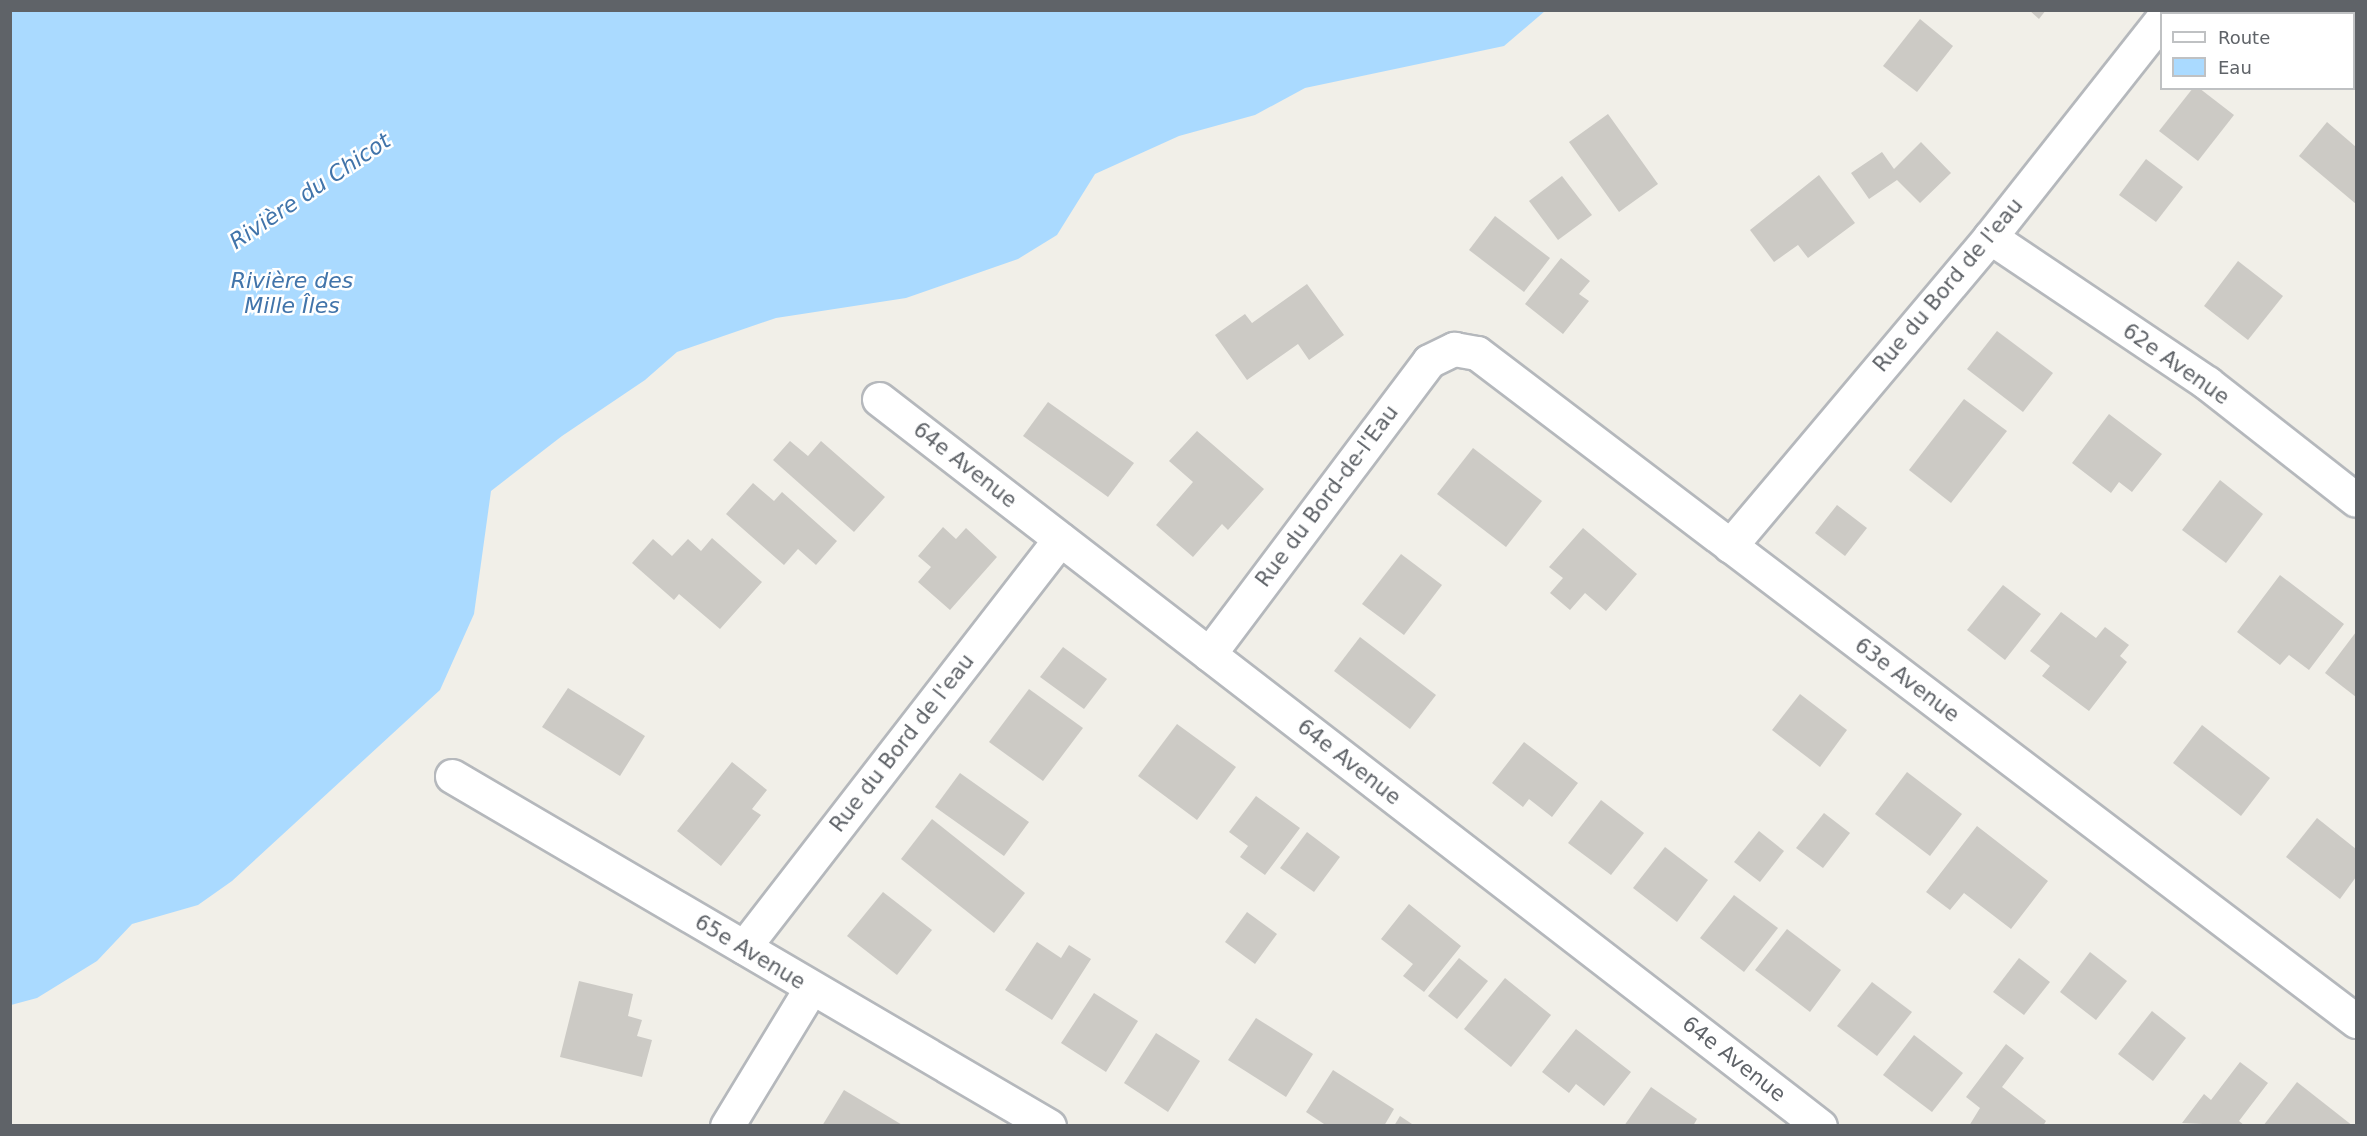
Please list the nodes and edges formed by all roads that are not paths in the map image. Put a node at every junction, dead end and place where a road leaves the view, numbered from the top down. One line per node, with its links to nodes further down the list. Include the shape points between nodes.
1 (2160, 22): 2 (street, Rue du Bord de l'eau)
2 (1990, 237): 5 (street, 62e Avenue, via 2207,383); 7 (street, Rue du Bord de l'eau)
3 (1454, 349): 7 (street, 63e Avenue, via 1477,353); 8 (street, Rue du Bord-de-l'Eau, via 1430,361)
4 (879, 399): 6 (street, 64e Avenue)
5 (2356, 500)
6 (1060, 539): 8 (street, 64e Avenue); 10 (street, Rue du Bord de l'eau)
7 (1730, 546): 12 (street, 63e Avenue)
8 (1209, 654): 15 (street, 64e Avenue)
9 (452, 776): 10 (street, 65e Avenue)
10 (744, 947): 11 (street, 65e Avenue)
11 (811, 988): 13 (street); 14 (street, 65e Avenue)
12 (2356, 1021)
13 (727, 1125)
14 (1049, 1125)
15 (1820, 1125)

